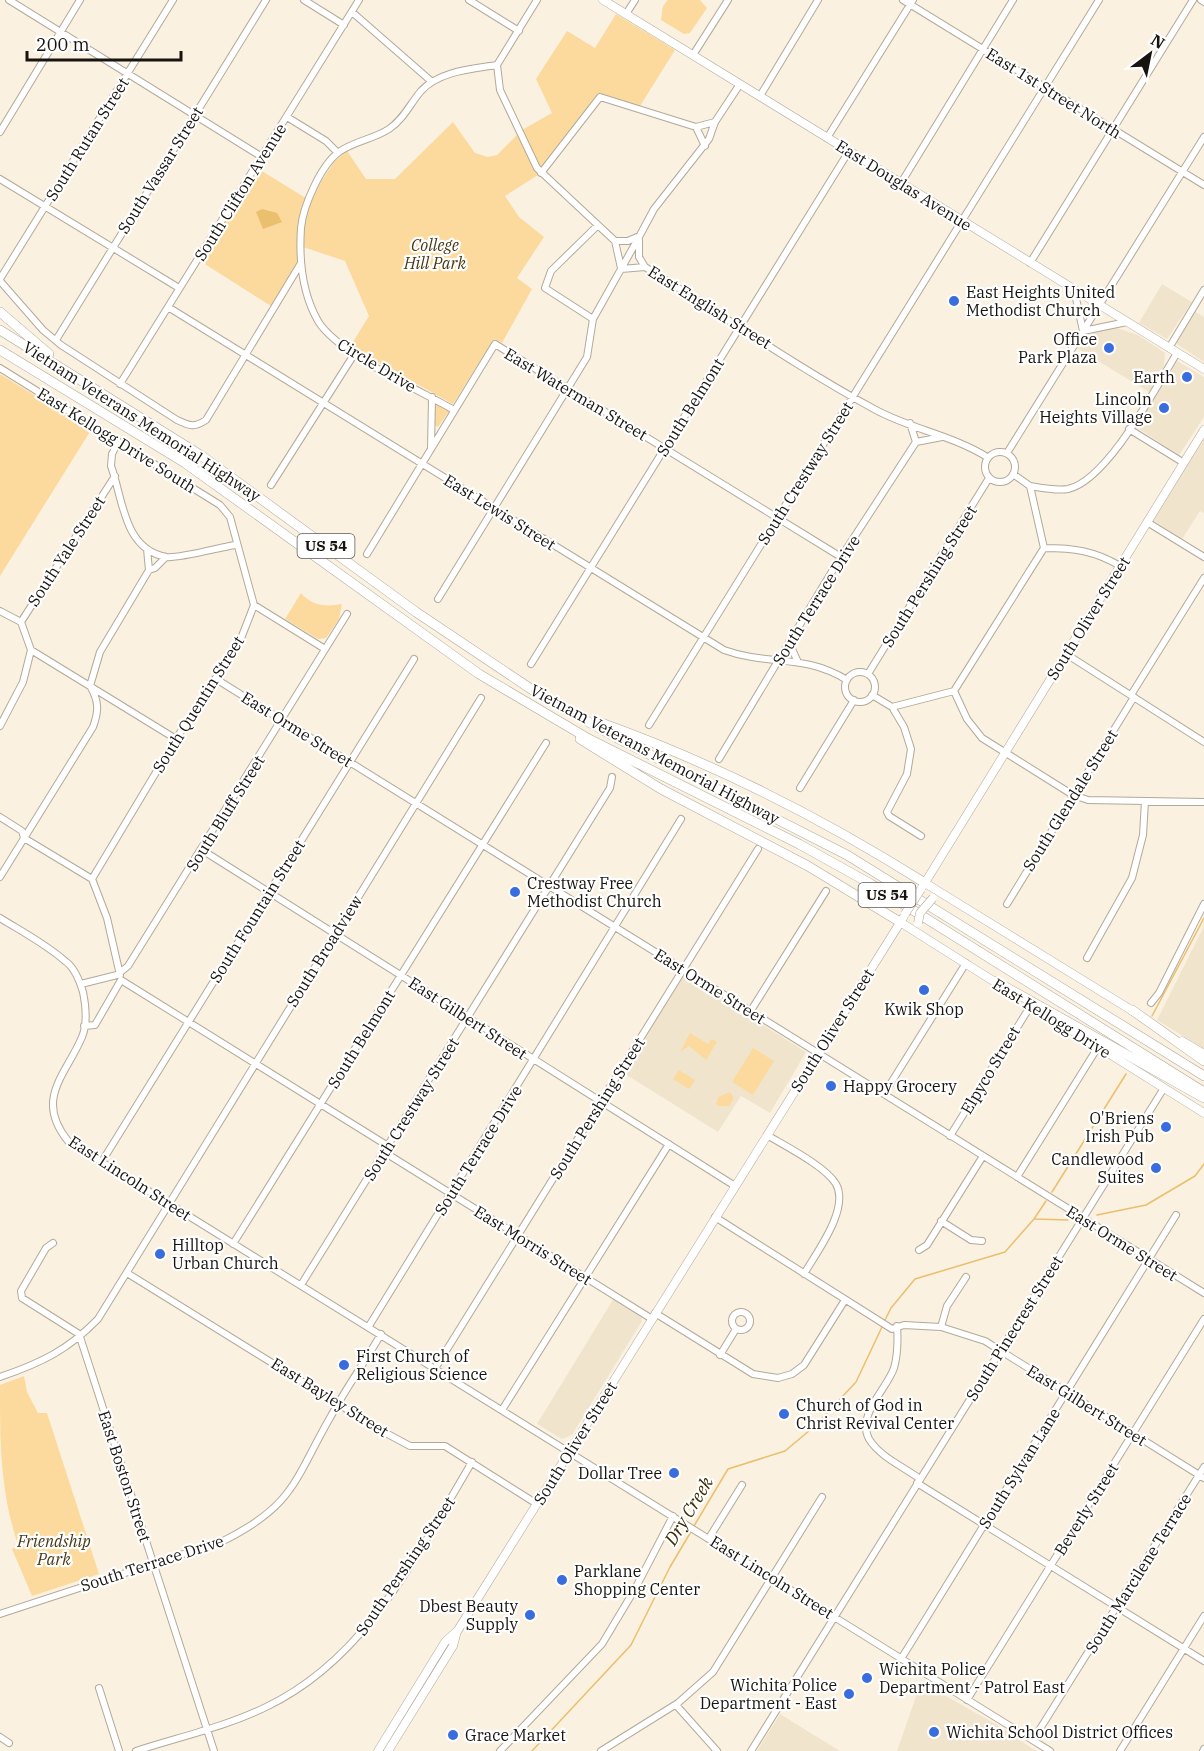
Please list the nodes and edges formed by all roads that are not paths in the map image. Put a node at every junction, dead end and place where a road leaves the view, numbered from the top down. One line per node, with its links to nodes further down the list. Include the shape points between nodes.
1 (9, 0): 22 (street)
2 (80, 0): 22 (street)
3 (173, 0): 26 (street, South Rutan Street)
4 (266, 0): 31 (street, South Vassar Street)
5 (304, 0): 20 (street)
6 (359, 0): 18 (street, South Clifton Avenue)
7 (469, 0): 21 (street)
8 (537, 0): 21 (street)
9 (603, 0): 19 (main road, East Douglas Avenue)
10 (635, 0): 19 (street)
11 (728, 0): 24 (street)
12 (818, 0): 30 (street)
13 (903, 0): 17 (street, East 1st Street North)
14 (1013, 0): 23 (street)
15 (1099, 0): 29 (street, South Crestway Street)
16 (1193, 0): 35 (street)
17 (912, 2): 23 (street, East 1st Street North); 38 (street)
18 (352, 12): 20 (street, South Clifton Avenue); 27 (street)
19 (626, 14): 24 (main road, East Douglas Avenue)
20 (344, 25): 32 (street, South Clifton Avenue)
21 (519, 31): 25 (street)
22 (60, 32): 26 (street); 36 (street)
23 (983, 49): 29 (street, East 1st Street North); 46 (street)
24 (693, 55): 28 (main road, East Douglas Avenue)
25 (497, 64): 27 (street); 44 (street, via 501,90)
26 (127, 74): 31 (street); 48 (street, South Rutan Street)
27 (431, 81): 41 (street, via 391,128)
28 (740, 84): 30 (main road, East Douglas Avenue); 33 (street)
29 (1045, 88): 35 (street, East 1st Street North); 49 (street, South Crestway Street)
30 (760, 96): 38 (main road, East Douglas Avenue)
31 (194, 115): 42 (street); 53 (street, South Vassar Street)
32 (286, 117): 41 (street, via 326,141); 42 (street, South Clifton Avenue)
33 (715, 122): 34 (street); 39 (street)
34 (696, 127): 39 (street); 44 (street, via 600,98)
35 (1112, 129): 43 (street, East 1st Street North); 55 (street)
36 (0, 132)
37 (1204, 137): 43 (street)
38 (827, 138): 40 (main road, East Douglas Avenue)
39 (705, 146): 51 (street, via 654,209)
40 (849, 151): 46 (main road, East Douglas Avenue); 67 (street, South Belmont)
41 (338, 153): 54 (street, Circle Drive, via 306,204)
42 (262, 157): 59 (street, South Clifton Avenue)
43 (1182, 172): 47 (street, East 1st Street North); 62 (street)
44 (541, 173): 50 (street)
45 (0, 179): 48 (street)
46 (901, 183): 49 (main road, East Douglas Avenue)
47 (1204, 185)
48 (45, 207): 53 (street); 58 (street, South Rutan Street)
49 (962, 220): 55 (main road, East Douglas Avenue); 81 (street, South Crestway Street)
50 (598, 225): 52 (street); 65 (street, via 551,271 545,288)
51 (639, 237): 52 (street, via 628,242); 56 (street, East English Street, via 639,257); 57 (street)
52 (615, 241): 57 (street)
53 (112, 248): 59 (street); 70 (street, South Vassar Street)
54 (301, 262): 74 (street, Circle Drive, via 317,320 334,340); 75 (street)
55 (1030, 263): 60 (main road, East Douglas Avenue)
56 (645, 267): 57 (street); 67 (street, East English Street)
57 (621, 269): 65 (street)
58 (0, 280): 70 (street)
59 (179, 288): 63 (street, South Clifton Avenue)
60 (1074, 289): 62 (main road, East Douglas Avenue); 69 (street)
61 (1204, 290): 71 (street)
62 (1100, 305): 66 (main road, East Douglas Avenue); 69 (street)
63 (168, 307): 75 (street, East Lewis Street); 79 (street, South Clifton Avenue)
64 (0, 312): 78 (highway)
65 (593, 319): 80 (street, via 587,357)
66 (1126, 322): 69 (street); 71 (main road, East Douglas Avenue)
67 (740, 327): 81 (street, East English Street); 91 (street, South Belmont)
68 (0, 330): 78 (highway, Vietnam Veterans Memorial Highway / US 54)
69 (1083, 331): 93 (street)
70 (56, 340): 79 (street)
71 (1169, 348): 73 (main road, East Douglas Avenue)
72 (0, 350): 142 (highway, Vietnam Veterans Memorial Highway / US 54, via 185,464 441,649)
73 (1177, 353): 77 (main road, East Douglas Avenue); 86 (street)
74 (355, 354): 82 (street, Circle Drive); 83 (street)
75 (246, 355): 79 (street, via 206,420 191,427); 83 (street, East Lewis Street)
76 (0, 368): 89 (street, East Kellogg Drive South)
77 (1204, 369)
78 (81, 379): 140 (highway, Vietnam Veterans Memorial Highway / US 54, via 202,456 460,643)
79 (120, 384)
80 (568, 389): 84 (street, East Waterman Street, via 495,344); 91 (street, East Waterman Street); 102 (street)
81 (852, 397): 85 (street, East English Street); 103 (street, South Crestway Street)
82 (432, 398): 84 (street, Circle Drive); 92 (street)
83 (324, 403): 96 (street, East Lewis Street); 100 (street)
84 (454, 410): 92 (street)
85 (910, 423): 88 (street, East English Street); 90 (street)
86 (1129, 429): 95 (street); 101 (street, via 1092,476 1068,489)
87 (1204, 430): 95 (main road, South Oliver Street)
88 (948, 437): 90 (street); 94 (street, East English Street)
89 (118, 442): 98 (street, via 112,454); 105 (street, East Kellogg Drive South, via 214,500 230,517)
90 (916, 442): 110 (street, South Terrace Drive)
91 (665, 447): 103 (street, East Waterman Street); 113 (street, South Belmont)
92 (431, 450): 96 (street)
93 (1007, 453): 94 (street, via 997,451); 97 (street, via 1015,464)
94 (987, 457): 99 (street, via 984,468)
95 (1184, 463): 104 (main road, South Oliver Street)
96 (424, 464): 102 (street, East Lewis Street); 108 (street)
97 (1014, 474): 99 (street, via 1002,482); 101 (street)
98 (115, 476): 107 (street, via 134,537); 120 (street, South Yale Street)
99 (989, 478): 130 (street, South Pershing Street)
100 (271, 485)
101 (1030, 486): 106 (street)
102 (495, 508): 113 (street, East Lewis Street); 116 (street)
103 (777, 517): 110 (street, East Waterman Street); 121 (street, South Crestway Street)
104 (1147, 522): 111 (street); 112 (main road, South Oliver Street)
105 (236, 545): 109 (street); 117 (street)
106 (1044, 548): 112 (street, via 1085,550); 134 (street)
107 (147, 549): 109 (street); 114 (street)
108 (367, 554)
109 (166, 557): 114 (street)
110 (841, 557): 122 (street, South Terrace Drive)
111 (1204, 557)
112 (1120, 566): 125 (main road, South Oliver Street)
113 (591, 567): 121 (street, East Lewis Street); 129 (street, South Belmont)
114 (149, 570): 133 (street, via 100,652)
115 (1204, 578): 136 (street, South Glendale Street)
116 (438, 599)
117 (254, 605): 123 (street); 131 (street, South Quentin Street, via 240,641)
118 (0, 611): 120 (street)
119 (347, 614): 123 (street, South Bluff Street)
120 (21, 622): 124 (street, South Yale Street)
121 (703, 637): 126 (street, East Lewis Street, via 741,656); 143 (street, South Crestway Street)
122 (789, 642): 126 (street, South Terrace Drive); 128 (street)
123 (325, 649): 141 (street, South Bluff Street)
124 (31, 650): 133 (street); 144 (street, via 23,682)
125 (1066, 654): 136 (street); 148 (main road, South Oliver Street)
126 (779, 658): 128 (street, East Lewis Street); 149 (street, South Terrace Drive)
127 (414, 659): 150 (street, South Fountain Street)
128 (796, 660): 132 (street, East Lewis Street, via 823,667)
129 (531, 664)
130 (868, 674): 132 (street, via 854,673); 135 (street, via 874,686)
131 (216, 679): 141 (street, East Orme Street); 145 (street, South Quentin Street)
132 (847, 680): 138 (street, via 845,690)
133 (90, 686): 145 (street); 160 (street, via 97,698 98,713 93,727)
134 (954, 692): 139 (street); 148 (street, via 975,730)
135 (872, 695): 138 (street, via 864,701); 139 (street)
136 (1132, 696): 146 (street); 153 (street, South Glendale Street)
137 (481, 698): 155 (street, South Broadview)
138 (854, 700): 152 (street)
139 (892, 707): 159 (street, via 911,749 907,774 887,812)
140 (571, 712): 167 (highway, via 786,803 863,844); 199 (highway, Vietnam Veterans Memorial Highway / US 54, via 847,855)
141 (282, 719): 150 (street, East Orme Street); 163 (street, South Bluff Street)
142 (557, 721): 174 (highway, via 593,749 631,771); 201 (highway, Vietnam Veterans Memorial Highway / US 54, via 871,884)
143 (649, 725)
144 (0, 726)
145 (176, 739): 165 (street, South Quentin Street)
146 (1204, 742)
147 (546, 743): 161 (street, South Belmont)
148 (1005, 753): 153 (street); 167 (main road, South Oliver Street)
149 (718, 759)
150 (349, 761): 155 (street, East Orme Street); 169 (street, South Fountain Street)
151 (612, 777): 166 (street, South Crestway Street, via 610,788)
152 (800, 788)
153 (1073, 795): 154 (street, via 1088,800); 171 (street, South Glendale Street)
154 (1145, 801): 156 (street); 178 (street, via 1143,835 1132,878)
155 (416, 802): 161 (street, East Orme Street); 176 (street, South Broadview)
156 (1204, 802)
157 (0, 817): 160 (street, via 22,831)
158 (681, 819): 175 (street, South Terrace Drive)
159 (921, 836)
160 (24, 838): 164 (street); 165 (street)
161 (482, 844): 166 (street, East Orme Street); 182 (street, South Belmont)
162 (758, 849): 180 (street, South Pershing Street)
163 (202, 850): 169 (street, East Gilbert Street); 181 (street, South Bluff Street, via 128,966)
164 (0, 877)
165 (92, 879): 181 (street, via 107,918)
166 (550, 886): 175 (street, East Orme Street); 190 (street, South Crestway Street)
167 (923, 886): 170 (main road); 174 (main road, South Oliver Street, bridge)
168 (826, 891): 189 (street)
169 (268, 892): 176 (street, East Gilbert Street); 191 (street, South Fountain Street)
170 (949, 897): 177 (main road, bridge, via 933,898 920,913 918,923); 188 (main road)
171 (1007, 904)
172 (1204, 904): 186 (street)
173 (0, 918): 185 (street, via 67,962)
174 (903, 918): 177 (main road, East Kellogg Drive); 194 (main road, South Oliver Street)
175 (615, 927): 180 (street, East Orme Street); 196 (street, South Terrace Drive)
176 (334, 933): 182 (street, East Gilbert Street); 198 (street, South Broadview)
177 (924, 937): 179 (main road, East Kellogg Drive)
178 (1087, 958)
179 (966, 963): 184 (main road, East Kellogg Drive); 202 (street)
180 (682, 970): 189 (street, East Orme Street); 204 (street, South Pershing Street)
181 (119, 973): 183 (street); 185 (street)
182 (401, 974): 190 (street, East Gilbert Street); 205 (street, South Belmont)
183 (121, 980): 191 (street, East Morris Street); 192 (street, via 95,1024)
184 (995, 981): 187 (main road, East Kellogg Drive); 203 (highway)
185 (81, 984): 192 (street, via 87,1012)
186 (1151, 1003)
187 (1030, 1005): 193 (main road, East Kellogg Drive); 208 (street, Elpyco Street)
188 (1132, 1010): 195 (main road); 197 (highway)
189 (750, 1012): 194 (street, East Orme Street)
190 (468, 1017): 196 (street, East Gilbert Street); 210 (street, South Crestway Street)
191 (188, 1022): 198 (street, East Morris Street); 212 (street, South Fountain Street)
192 (84, 1026): 212 (street, East Lincoln Street, via 83,1036 55,1086 53,1105 58,1127 68,1141)
193 (1098, 1047): 200 (main road, East Kellogg Drive); 213 (street)
194 (817, 1054): 202 (street, East Orme Street); 207 (main road, South Oliver Street)
195 (1204, 1054)
196 (534, 1061): 204 (street, East Gilbert Street); 215 (street, South Terrace Drive)
197 (1204, 1061)
198 (254, 1063): 205 (street, East Morris Street); 216 (street, South Broadview)
199 (1204, 1076)
200 (1164, 1088): 206 (main road, East Kellogg Drive); 219 (street, South Pinecrest Street)
201 (1204, 1092)
202 (884, 1094): 208 (street, East Orme Street)
203 (1204, 1098)
204 (601, 1102): 209 (street, East Gilbert Street); 221 (street, South Pershing Street)
205 (320, 1104): 210 (street, East Morris Street); 224 (street, South Belmont)
206 (1204, 1113)
207 (767, 1135): 214 (main road, South Oliver Street); 228 (street, via 821,1170 836,1185 836,1218)
208 (951, 1136): 211 (street, East Orme Street)
209 (669, 1144): 214 (street, East Gilbert Street); 229 (street)
210 (386, 1149): 215 (street, East Morris Street); 231 (street, South Crestway Street)
211 (983, 1156): 213 (street, East Orme Street); 220 (street)
212 (101, 1163): 216 (street, East Lincoln Street)
213 (1017, 1177): 219 (street, East Orme Street)
214 (735, 1186): 218 (main road, South Oliver Street)
215 (451, 1194): 221 (street, East Morris Street); 236 (street, South Terrace Drive)
216 (167, 1203): 224 (street, East Lincoln Street); 227 (street, South Broadview)
217 (1176, 1215): 226 (street, South Sylvan Lane)
218 (715, 1217): 228 (street, East Gilbert Street); 234 (main road, South Oliver Street)
219 (1083, 1218): 226 (street, East Orme Street); 242 (street, South Pinecrest Street)
220 (941, 1221): 222 (street, via 971,1240); 225 (street, via 927,1245)
221 (518, 1235): 229 (street, East Morris Street); 244 (street, South Pershing Street)
222 (982, 1241)
223 (53, 1243): 241 (street, via 46,1248 21,1292 22,1298)
224 (233, 1244): 231 (street, East Lincoln Street)
225 (919, 1250)
226 (1149, 1259): 232 (street, East Orme Street); 246 (street, South Sylvan Lane)
227 (127, 1273): 241 (street, South Broadview, via 98,1319); 247 (street, East Bayley Street)
228 (804, 1274): 233 (street, East Gilbert Street)
229 (585, 1277): 234 (street, East Morris Street); 248 (street)
230 (966, 1277): 238 (street, via 947,1306)
231 (301, 1285): 236 (street, East Lincoln Street)
232 (1204, 1293)
233 (845, 1300): 237 (street, East Gilbert Street, via 892,1329); 243 (street, East Morris Street, via 807,1360 792,1374 761,1377)
234 (654, 1316): 243 (street, East Morris Street); 250 (main road, South Oliver Street)
235 (1204, 1319): 249 (street, Beverly Street)
236 (369, 1326): 240 (street, East Lincoln Street)
237 (897, 1326): 238 (street, East Gilbert Street); 254 (street, via 894,1369 867,1416 868,1437 881,1453)
238 (941, 1327): 242 (street, East Gilbert Street)
239 (736, 1329): 243 (street)
240 (381, 1334): 244 (street, East Lincoln Street); 247 (street, South Terrace Drive)
241 (80, 1338): 245 (street, South Broadview, via 56,1355); 261 (street, East Boston Street)
242 (1000, 1350): 246 (street, East Gilbert Street); 254 (street, South Pinecrest Street)
243 (720, 1355)
244 (436, 1367): 248 (street, East Lincoln Street)
245 (0, 1377)
246 (1067, 1392): 249 (street, East Gilbert Street); 259 (street, South Sylvan Lane)
247 (338, 1403): 251 (street, East Bayley Street, via 410,1446 445,1446); 261 (street, South Terrace Drive, via 305,1468 274,1509 251,1527 223,1541)
248 (502, 1410): 250 (street, East Lincoln Street)
249 (1133, 1434): 253 (street, East Gilbert Street); 262 (street, Beverly Street)
250 (569, 1453): 257 (main road, South Oliver Street); 258 (street, East Lincoln Street)
251 (472, 1462): 257 (street, East Bayley Street); 275 (street, South Pershing Street, via 413,1560 350,1647 277,1701)
252 (1204, 1467): 253 (street, South Marcilene Terrace)
253 (1202, 1476): 264 (street, South Marcilene Terrace)
254 (919, 1481): 259 (street); 267 (street, South Pinecrest Street)
255 (742, 1485): 260 (street)
256 (822, 1497): 263 (street)
257 (537, 1504): 268 (main road, South Oliver Street)
258 (673, 1516): 260 (street, East Lincoln Street); 284 (street, via 602,1644)
259 (984, 1524): 262 (street); 270 (street, South Sylvan Lane)
260 (708, 1538): 263 (street, East Lincoln Street)
261 (154, 1564): 265 (street, South Terrace Drive); 275 (street, East Boston Street)
262 (1051, 1566): 264 (street); 273 (street, Beverly Street)
263 (772, 1577): 267 (street, East Lincoln Street); 274 (street, via 713,1672)
264 (1116, 1606): 269 (street); 277 (street, South Marcilene Terrace)
265 (0, 1614)
266 (1204, 1616): 269 (street)
267 (835, 1617): 270 (street, East Lincoln Street); 287 (street, South Pinecrest Street)
268 (458, 1630): 282 (main road, South Oliver Street, via 446,1642); 283 (main road, South Oliver Street, via 453,1646)
269 (1184, 1649): 271 (street); 289 (street)
270 (901, 1659): 273 (street, East Lincoln Street)
271 (1204, 1661)
272 (99, 1688): 279 (street)
273 (967, 1700): 277 (street, East Lincoln Street)
274 (676, 1705): 285 (street); 286 (street)
275 (207, 1729): 280 (street, South Pershing Street); 281 (street, East Boston Street)
276 (0, 1737): 278 (street)
277 (1033, 1740): 288 (street, East Lincoln Street)
278 (9, 1743)
279 (119, 1751)
280 (136, 1751)
281 (214, 1751)
282 (378, 1751)
283 (388, 1751)
284 (500, 1751)
285 (600, 1751)
286 (717, 1751)
287 (751, 1751)
288 (1050, 1751)
289 (1120, 1751)

